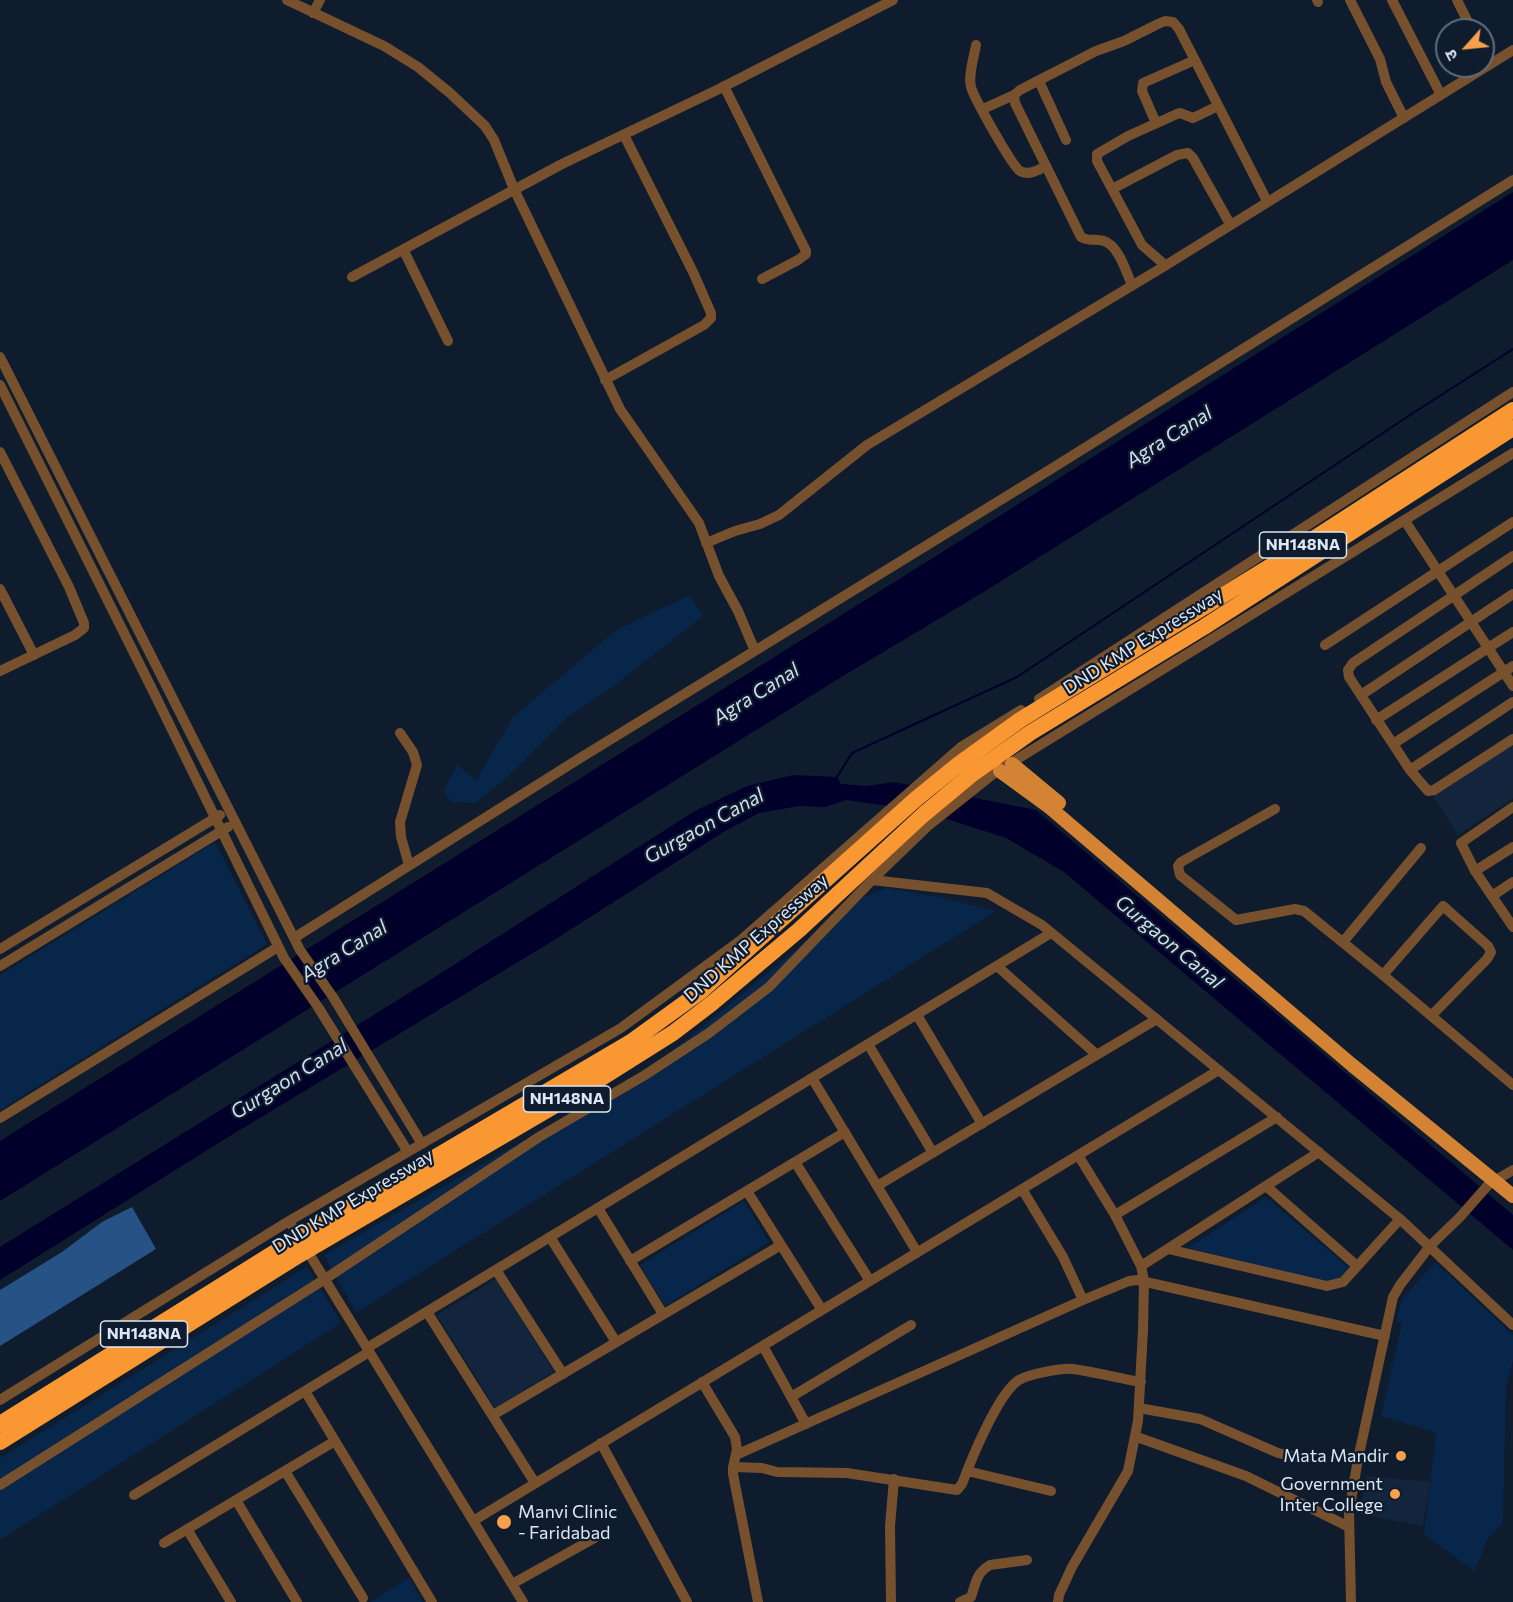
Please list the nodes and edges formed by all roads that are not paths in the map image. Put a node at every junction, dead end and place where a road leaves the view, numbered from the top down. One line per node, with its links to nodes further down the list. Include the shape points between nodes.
1 (287, 0): 7 (street)
2 (320, 0): 7 (street)
3 (893, 0): 15 (street)
4 (1350, 0): 20 (street, via 1380,58 1386,82)
5 (1392, 0): 16 (street)
6 (1457, 0): 8 (street)
7 (314, 12): 26 (street, via 384,46 450,93 485,126)
8 (1466, 18)
9 (976, 45): 19 (street, via 970,82)
10 (1513, 50): 12 (street)
11 (1195, 60): 14 (street, via 1177,26 1165,21); 18 (street); 21 (street, via 1143,83 1142,91)
12 (1495, 61)
13 (1468, 78): 16 (street)
14 (1039, 81): 17 (street); 23 (street)
15 (724, 86): 22 (street); 33 (street, via 806,251 798,260)
16 (1441, 95): 20 (street)
17 (1014, 96): 19 (street); 24 (street)
18 (1218, 106): 21 (street, via 1193,118 1180,113); 28 (street)
19 (983, 110): 24 (street, via 1018,171 1029,173)
20 (1404, 118): 28 (street)
21 (1156, 123): 27 (street, via 1097,154)
22 (624, 135): 26 (street); 37 (street, via 697,281 711,318)
23 (1066, 140)
24 (1046, 166): 34 (street, via 1081,237 1111,245)
25 (1513, 180): 56 (street)
26 (514, 189): 30 (street); 37 (street)
27 (1112, 189): 29 (street, via 1188,153); 31 (street, via 1142,245)
28 (1267, 201): 29 (street)
29 (1230, 224): 31 (street)
30 (404, 251): 32 (street); 35 (street)
31 (1165, 265): 34 (street)
32 (352, 277)
33 (762, 279)
34 (1132, 285): 46 (street, via 867,445 779,515)
35 (448, 341)
36 (0, 357): 74 (street)
37 (605, 380): 46 (street, via 620,410 699,523)
38 (0, 385): 75 (street)
39 (1513, 392): 64 (street)
40 (1513, 410): 60 (highway, DND KMP Expressway / NH148NA)
41 (1513, 428): 60 (highway, DND KMP Expressway / NH148NA, via 1214,621)
42 (0, 452): 57 (street, via 84,623 75,635)
43 (1513, 453): 44 (street)
44 (1405, 521): 48 (street); 67 (street)
45 (1513, 522): 48 (street)
46 (706, 543): 56 (street)
47 (1513, 556): 51 (street)
48 (1438, 572): 51 (street); 54 (street)
49 (0, 589): 57 (street)
50 (1513, 594): 52 (street)
51 (1454, 596): 52 (street); 62 (street, via 1350,665 1349,677)
52 (1472, 622): 55 (street); 62 (street)
53 (1513, 632): 55 (street)
54 (1325, 645)
55 (1488, 648): 58 (street); 65 (street)
56 (755, 651): 80 (street)
57 (34, 655): 59 (street)
58 (1508, 669): 61 (street); 69 (street)
59 (0, 672)
60 (1096, 683): 127 (highway, DND KMP Expressway / NH148NA, via 1020,720 959,764 700,992 631,1042); 127 (highway, DND KMP Expressway / NH148NA, via 970,776 799,930 673,1033 600,1079)
61 (1513, 686)
62 (1361, 695): 65 (street)
63 (1513, 702): 71 (street)
64 (1032, 703): 67 (street); 84 (street, via 961,747)
65 (1376, 720): 69 (street)
66 (400, 733): 80 (street, via 417,765 400,822)
67 (1055, 738): 70 (street)
68 (1513, 739): 71 (street, via 1431,791)
69 (1393, 744): 71 (street)
70 (1006, 767): 82 (street, via 940,817); 115 (main road)
71 (1410, 770)
72 (1513, 807): 81 (street, via 1462,841)
73 (1275, 809): 90 (street, via 1188,857 1178,871 1236,920 1300,910)
74 (229, 810): 75 (street); 76 (street)
75 (215, 818): 77 (street); 92 (street)
76 (236, 823): 77 (street); 89 (street)
77 (222, 831): 91 (street); 93 (street)
78 (1513, 847): 81 (street)
79 (1421, 848): 90 (street)
80 (409, 865): 89 (street)
81 (1475, 871): 85 (street)
82 (872, 880): 87 (street); 88 (street, via 987,893)
83 (1513, 882): 85 (street)
84 (798, 891): 87 (street); 108 (street, via 741,940 621,1028)
85 (1492, 896): 86 (street)
86 (1512, 923)
87 (829, 926): 136 (street, via 769,987 709,1033 539,1137)
88 (1052, 933): 94 (street); 98 (street)
89 (294, 938): 108 (street)
90 (1343, 942): 95 (street)
91 (278, 947): 104 (street); 109 (street)
92 (0, 949)
93 (0, 966)
94 (997, 966): 96 (street); 100 (street)
95 (1383, 975): 97 (street); 97 (street, via 1443,906 1491,952)
96 (916, 1015): 99 (street); 106 (street)
97 (1432, 1015): 103 (street)
98 (1156, 1019): 100 (street); 101 (street)
99 (868, 1044): 102 (street); 111 (street)
100 (1097, 1055): 106 (street)
101 (1219, 1070): 105 (street); 112 (street)
102 (812, 1078): 107 (street); 122 (street)
103 (1513, 1085)
104 (0, 1118)
105 (1277, 1118): 110 (street); 123 (street)
106 (982, 1124): 111 (street)
107 (845, 1132): 113 (street); 116 (street)
108 (422, 1144): 109 (street)
109 (408, 1152): 125 (street)
110 (1319, 1152): 117 (street); 124 (street)
111 (933, 1153): 116 (street)
112 (1078, 1155): 119 (street); 123 (street)
113 (795, 1162): 120 (street); 137 (street)
114 (1513, 1170): 115 (street)
115 (1493, 1182): 118 (main road); 121 (main road); 129 (street)
116 (878, 1186): 131 (street)
117 (1266, 1186): 130 (street); 134 (street)
118 (1513, 1187)
119 (1022, 1189): 131 (street); 139 (street)
120 (747, 1191): 128 (street); 132 (street)
121 (1513, 1196)
122 (598, 1208): 126 (street); 132 (street)
123 (1115, 1215): 133 (street)
124 (1400, 1219): 129 (street); 134 (street)
125 (290, 1221): 136 (street); 154 (street)
126 (550, 1237): 135 (street); 146 (street)
127 (314, 1238): 158 (highway, DND KMP Expressway / NH148NA)
128 (781, 1245): 140 (street); 142 (street)
129 (1430, 1246): 144 (street); 145 (street, via 1393,1297)
130 (1168, 1249): 133 (street); 134 (street, via 1327,1286 1343,1282)
131 (917, 1252): 137 (street)
132 (630, 1261): 142 (street)
133 (1141, 1266): 138 (street)
134 (1357, 1266)
135 (496, 1270): 141 (street); 149 (street)
136 (325, 1279): 148 (street); 170 (street)
137 (870, 1281): 140 (street)
138 (1144, 1281): 139 (street, via 1129,1281); 145 (street); 151 (street)
139 (1083, 1299): 157 (street)
140 (822, 1310): 147 (street)
141 (427, 1312): 148 (street); 156 (street)
142 (663, 1314): 146 (street)
143 (911, 1325): 153 (street)
144 (1513, 1325)
145 (1386, 1336): 175 (street, via 1354,1477)
146 (616, 1342): 149 (street)
147 (763, 1346): 150 (street); 153 (street)
148 (368, 1350): 152 (street); 174 (street)
149 (563, 1374): 156 (street)
150 (702, 1382): 161 (street); 163 (street, via 735,1437)
151 (1141, 1382): 155 (street); 167 (street, via 1070,1369 1020,1380 1007,1391)
152 (305, 1391): 160 (street); 172 (street)
153 (791, 1397): 157 (street)
154 (0, 1400)
155 (1139, 1408): 159 (street); 164 (street, via 1200,1419 1278,1454)
156 (493, 1415): 169 (street)
157 (806, 1424): 163 (street)
158 (4, 1434): 162 (highway)
159 (1137, 1437): 175 (street, via 1246,1476); 190 (street, via 1128,1471 1072,1567)
160 (335, 1441): 166 (street); 184 (street)
161 (601, 1443): 169 (street); 186 (street)
162 (0, 1453)
163 (736, 1455): 165 (street)
164 (1304, 1460)
165 (733, 1467): 168 (street); 187 (street)
166 (285, 1471): 173 (street); 181 (street)
167 (967, 1471): 168 (street, via 960,1487 953,1490); 171 (street)
168 (894, 1479): 188 (street)
169 (535, 1483): 174 (street)
170 (0, 1485)
171 (1051, 1491)
172 (134, 1495)
173 (236, 1500): 176 (street); 183 (street)
174 (473, 1521): 180 (street)
175 (1348, 1527): 191 (street)
176 (188, 1529): 178 (street); 182 (street)
177 (600, 1536): 180 (street)
178 (164, 1544)
179 (1027, 1560): 189 (street, via 990,1565 976,1577 971,1597)
180 (512, 1584): 185 (street)
181 (363, 1598)
182 (231, 1602)
183 (297, 1602)
184 (432, 1602)
185 (523, 1602)
186 (687, 1602)
187 (758, 1602)
188 (891, 1602)
189 (960, 1602)
190 (1058, 1602)
191 (1351, 1602)

